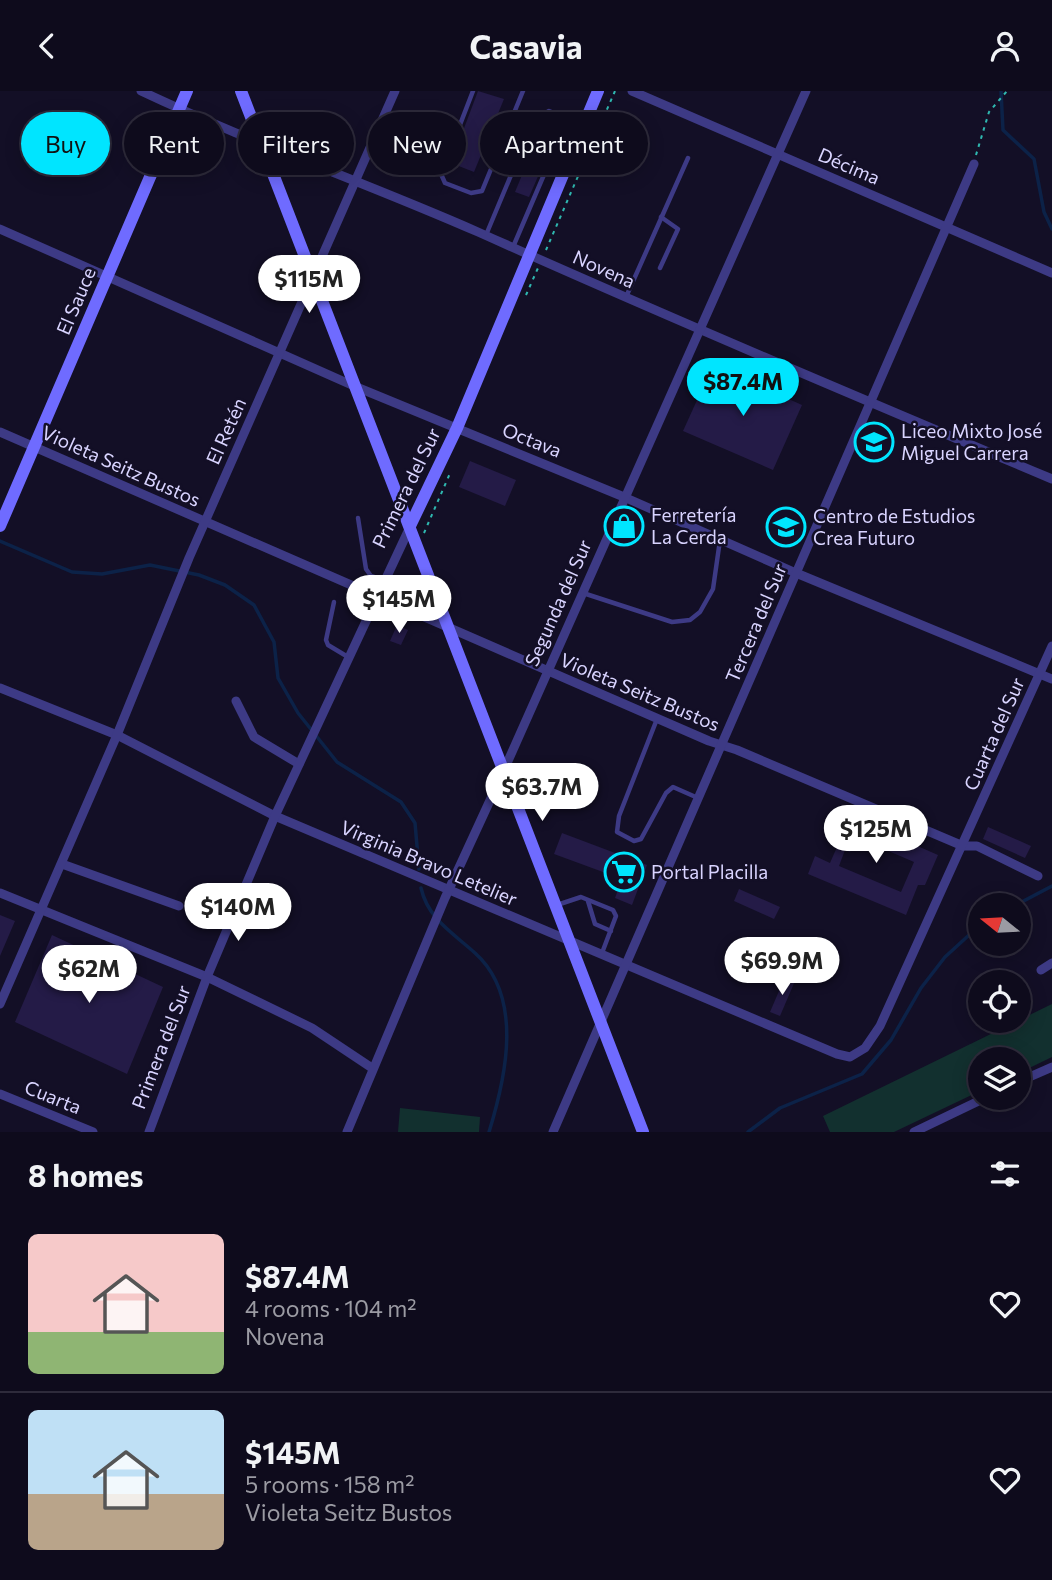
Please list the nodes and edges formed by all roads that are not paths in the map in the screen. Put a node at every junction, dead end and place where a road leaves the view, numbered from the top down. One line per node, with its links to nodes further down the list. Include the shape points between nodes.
1 (141, 91): 10 (street, Novena)
2 (187, 91): 10 (main road, El Sauce)
3 (241, 91): 11 (main road)
4 (395, 91): 18 (street, El Retén)
5 (473, 91): 6 (lane, via 441,174 445,183 471,193 482,191)
6 (523, 91)
7 (598, 91): 24 (main road, Primera del Sur)
8 (632, 91): 13 (street, Décima)
9 (806, 91): 13 (street, Segunda del Sur)
10 (179, 109): 12 (street, Novena); 27 (main road, El Sauce)
11 (249, 112)
12 (238, 133)
13 (778, 154): 20 (street, Décima); 30 (street, Segunda del Sur)
14 (688, 158): 19 (lane)
15 (974, 163): 20 (street, Tercera del Sur)
16 (273, 175): 28 (main road)
17 (336, 175): 18 (street, Novena)
18 (354, 183): 22 (street, Novena); 28 (street, El Retén)
19 (662, 217): 25 (lane, via 678,231); 29 (lane)
20 (946, 227): 26 (street, Décima); 33 (street, Tercera del Sur)
21 (0, 229): 27 (street, Octava)
22 (485, 236): 23 (street, Novena); 23 (lane, via 534,120 549,111 558,113 565,117 564,128)
23 (512, 247): 24 (street, Novena)
24 (529, 255): 29 (street, Novena); 34 (main road, Primera del Sur)
25 (660, 268)
26 (1052, 273)
27 (107, 277): 31 (street, Octava); 36 (main road, El Sauce)
28 (313, 278): 31 (street, El Retén); 32 (main road)
29 (626, 298): 30 (street, Novena)
30 (699, 330): 33 (street, Novena); 38 (street, Segunda del Sur)
31 (279, 353): 32 (street, Octava); 40 (street, El Retén)
32 (354, 386): 34 (street, Octava); 42 (main road)
33 (870, 402): 37 (street, Novena); 44 (street, Tercera del Sur)
34 (457, 428): 38 (street, Octava); 42 (main road, Primera del Sur)
35 (0, 432): 36 (street, Violeta Seitz Bustos)
36 (34, 447): 40 (street, Violeta Seitz Bustos); 41 (main road, El Sauce)
37 (1052, 479)
38 (624, 496): 43 (street, Octava); 46 (street, Segunda del Sur)
39 (358, 518): 45 (lane, via 366,569)
40 (205, 522): 47 (street, Violeta Seitz Bustos); 58 (street, El Retén)
41 (0, 526)
42 (410, 526): 45 (street, Primera del Sur); 49 (main road)
43 (720, 539): 44 (street, Octava); 46 (lane, via 713,589 700,613 690,620 672,622)
44 (796, 573): 53 (street, Octava); 59 (street, Tercera del Sur)
45 (383, 580): 47 (street, Primera del Sur)
46 (582, 593): 52 (street, Segunda del Sur)
47 (375, 597): 49 (street, Violeta Seitz Bustos); 51 (street, Primera del Sur)
48 (334, 602): 51 (lane, via 326,639)
49 (450, 630): 52 (street, Violeta Seitz Bustos); 61 (main road)
50 (1052, 646): 53 (street, Cuarta del Sur)
51 (349, 657): 60 (street, Primera del Sur)
52 (547, 671): 57 (street, Violeta Seitz Bustos); 61 (street, Segunda del Sur)
53 (1040, 674): 54 (street, Octava); 64 (street, Cuarta del Sur)
54 (1052, 679)
55 (0, 688): 58 (street, Virginia Bravo Letelier)
56 (236, 701): 60 (street, via 254,737)
57 (657, 719): 59 (street, Violeta Seitz Bustos); 62 (lane, via 618,816 617,832 628,840 641,839 673,787)
58 (117, 735): 63 (street, Virginia Bravo Letelier); 65 (street, El Retén)
59 (722, 745): 62 (street, Tercera del Sur); 64 (street, Violeta Seitz Bustos)
60 (299, 764): 63 (street, Primera del Sur)
61 (504, 770): 68 (street, Segunda del Sur); 70 (main road)
62 (699, 799): 77 (street, Tercera del Sur)
63 (275, 815): 68 (street, Virginia Bravo Letelier); 79 (street, Primera del Sur)
64 (962, 846): 66 (street, Violeta Seitz Bustos, via 977,846); 82 (street, Cuarta del Sur, via 880,1026 865,1048)
65 (62, 864): 71 (street); 72 (street, El Retén)
66 (1038, 876)
67 (0, 893): 72 (street)
68 (446, 894): 74 (street, Virginia Bravo Letelier); 84 (street, Segunda del Sur)
69 (588, 900): 70 (lane, via 577,897); 73 (lane, via 595,924); 73 (lane, via 613,910 616,916)
70 (556, 905): 74 (main road)
71 (179, 906)
72 (41, 911): 79 (street); 80 (street, El Retén)
73 (611, 931): 75 (lane)
74 (570, 941): 75 (street, Virginia Bravo Letelier); 81 (main road)
75 (601, 954): 77 (street, Virginia Bravo Letelier)
76 (1052, 963): 78 (street)
77 (627, 965): 81 (street, Tercera del Sur); 82 (street, Virginia Bravo Letelier)
78 (1041, 970)
79 (207, 977): 84 (street, via 312,1028); 89 (street, Primera del Sur)
80 (0, 1004)
81 (601, 1023): 91 (street, Tercera del Sur); 92 (main road)
82 (850, 1057)
83 (1052, 1067): 85 (street)
84 (372, 1068): 90 (street, Segunda del Sur)
85 (1031, 1076)
86 (0, 1094): 88 (street, Cuarta)
87 (968, 1106): 93 (street)
88 (93, 1132)
89 (149, 1132)
90 (346, 1132)
91 (553, 1132)
92 (643, 1132)
93 (914, 1132)

